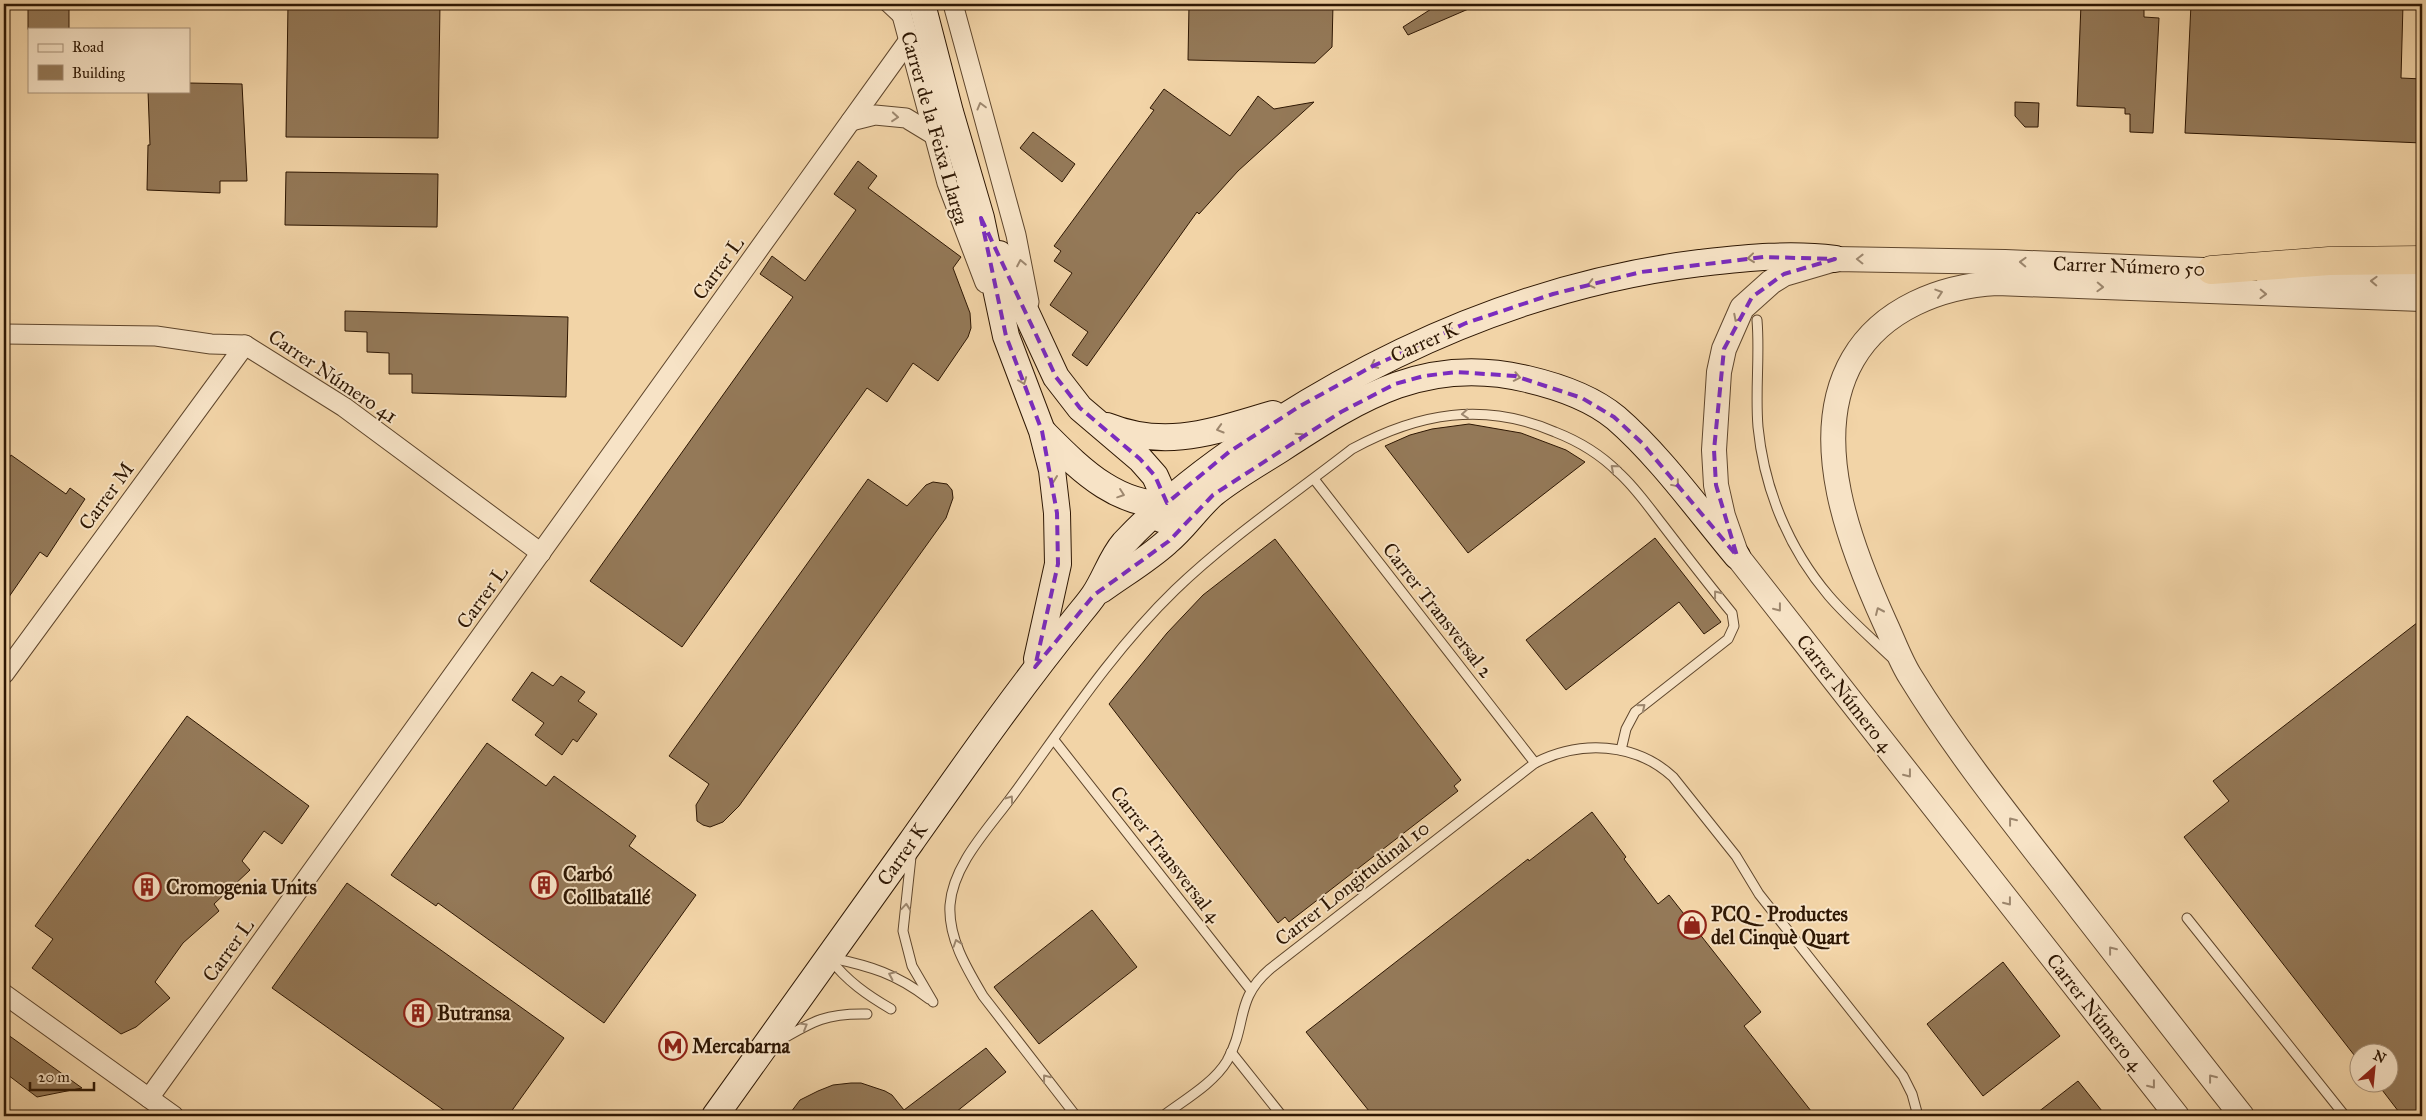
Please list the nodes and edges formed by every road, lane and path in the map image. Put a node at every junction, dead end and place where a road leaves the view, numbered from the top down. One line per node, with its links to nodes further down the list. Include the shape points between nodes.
1 (883, 4): 5 (lane)
2 (899, 4): 5 (street, Carrer de la Feixa Llarga)
3 (922, 4): 8 (main road, Carrer de la Feixa Llarga)
4 (953, 4): 15 (street, Carrer de la Feixa Llarga, one-way to 4, via 1016,235)
5 (906, 33): 6 (street, Carrer L); 7 (street, Carrer de la Feixa Llarga)
6 (851, 121): 7 (street, one-way to 7, via 875,115 906,118); 25 (street, Carrer L)
7 (934, 136): 17 (street, Carrer de la Feixa Llarga, via 947,183)
8 (982, 218): 15 (main road, Carrer de la Feixa Llarga); 17 (main road, Carrer de la Feixa Llarga)
9 (1835, 259): 11 (street, Carrer Número 50, one-way to 9); 19 (main road, Carrer K, one-way to 19, via 1800,255 1764,256 1695,264 1641,272 1552,294 1421,342); 26 (street, Carrer Número 4, one-way to 26, via 1784,274 1752,297 1742,308 1724,349 1719,372 1714,450 1716,485)
10 (2422, 260): 11 (highway, via 2329,261)
11 (2211, 270): 12 (street, Carrer Número 50, one-way to 11)
12 (2422, 282)
13 (2422, 299): 30 (street, Carrer Número 50, one-way to 13, via 1850,539 1837,480 1833,434 1838,391 1848,368 1860,346 1895,314 1937,293 1971,284 1996,283)
14 (1757, 320): 30 (lane, via 1758,424 1766,470 1780,516 1808,570 1830,597)
15 (1034, 328): 20 (main road, Carrer de la Feixa Llarga, via 1056,377)
16 (4, 334): 18 (street, Carrer Número 41, via 156,336)
17 (1006, 336): 21 (main road, Carrer de la Feixa Llarga, one-way to 21)
18 (245, 345): 25 (street, Carrer Número 41, via 344,406); 31 (street, Carrer M)
19 (1300, 406): 20 (main road, Carrer de la Feixa Llarga, one-way to 20, via 1203,434 1158,439 1127,434); 24 (main road, Carrer K, via 1229,452)
20 (1086, 413): 24 (main road, Carrer de la Feixa Llarga, via 1140,459 1154,476)
21 (1042, 431): 24 (main road, Carrer de la Feixa Llarga, one-way to 24, via 1093,480 1112,491); 29 (main road, Carrer de la Feixa Llarga, one-way to 29, via 1052,470 1058,564)
22 (1314, 479): 32 (lane, via 1201,565 1173,592 1122,651); 33 (lane, one-way to 22, via 1626,729 1635,712 1728,639 1734,626 1732,613 1618,471 1569,438 1535,423 1473,413 1437,417 1379,434 1352,449); 34 (lane, Carrer Transversal 2)
23 (1213, 495): 24 (main road, Carrer de la Feixa Llarga); 26 (main road, Carrer K, one-way to 26, via 1309,430 1395,384 1448,372 1490,372 1547,383 1614,417 1642,443); 27 (main road, Carrer K, via 1169,541)
24 (1165, 505): 27 (main road, via 1161,522); 28 (main road, Carrer K, via 1121,546)
25 (541, 553): 44 (street, Carrer L)
26 (1737, 556): 51 (street, Carrer Número 4, one-way to 51)
27 (1136, 564): 28 (main road, Carrer K)
28 (1094, 595): 29 (main road, Carrer K)
29 (1035, 667): 35 (main road, Carrer K)
30 (1908, 673): 52 (street, one-way to 30, via 1966,762)
31 (4, 674)
32 (1054, 740): 38 (lane, Carrer Transversal 4); 47 (lane, one-way to 32, via 983,996 954,938 950,906 953,889 968,856)
33 (1621, 750): 34 (lane, Carrer Longitudinal 10, via 1579,748 1550,755); 50 (lane, via 1651,760 1673,777 1736,856 1759,894 1903,1076)
34 (1535, 763): 38 (lane, Carrer Longitudinal 10, via 1270,969)
35 (913, 840): 37 (main road, Carrer K); 37 (lane, via 903,931 912,966 933,1002 897,976)
36 (2187, 918): 53 (lane)
37 (829, 957): 40 (lane, via 842,975); 42 (main road, Carrer K)
38 (1250, 990): 43 (lane, Carrer Longitudinal 10)
39 (4, 994): 44 (street)
40 (891, 1009)
41 (867, 1014): 42 (lane, one-way to 41, via 815,1020)
42 (762, 1051): 46 (main road, Carrer K)
43 (1231, 1052): 48 (lane, Carrer Longitudinal 10, via 1220,1071); 49 (lane)
44 (149, 1098): 45 (street)
45 (174, 1116)
46 (715, 1116)
47 (1076, 1116)
48 (1164, 1116)
49 (1282, 1116)
50 (1918, 1116)
51 (2176, 1116)
52 (2242, 1116)
53 (2345, 1116)

